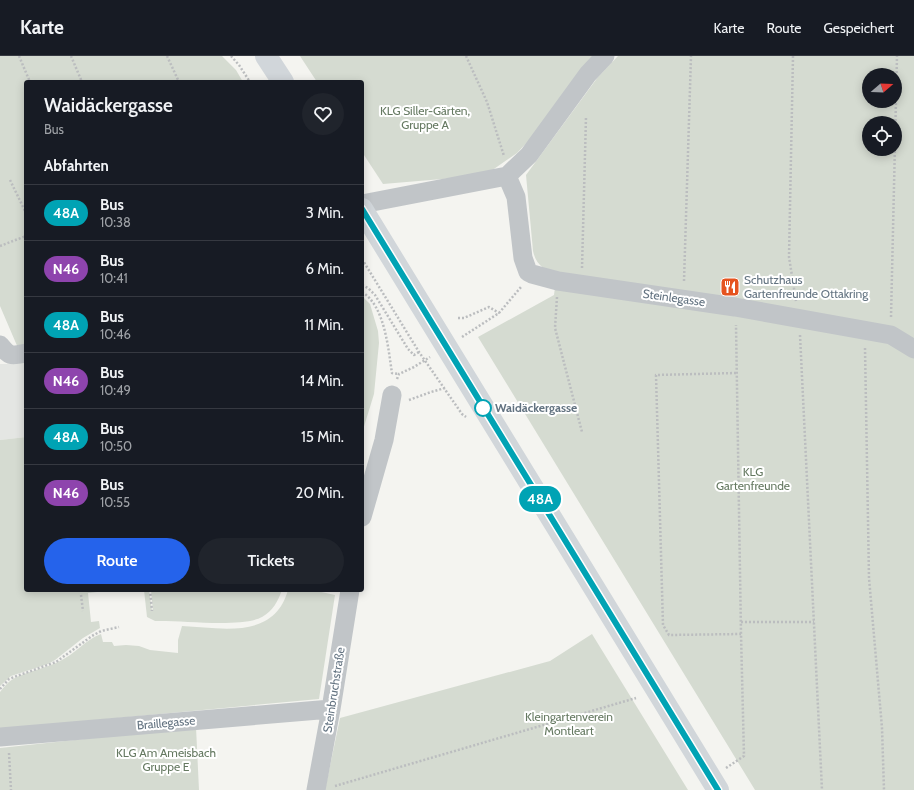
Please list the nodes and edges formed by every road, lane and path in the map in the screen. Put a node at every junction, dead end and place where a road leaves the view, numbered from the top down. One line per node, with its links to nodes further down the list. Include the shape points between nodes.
1 (19, 56): 12 (path)
2 (71, 56): 13 (path)
3 (167, 56): 14 (path)
4 (231, 56): 15 (path)
5 (254, 56): 16 (street)
6 (266, 56): 17 (main road)
7 (466, 56): 19 (path, via 487,102 503,150)
8 (605, 56): 19 (street, via 588,74 530,155)
9 (691, 56): 32 (path)
10 (793, 56): 36 (path, via 789,257)
11 (898, 56): 38 (path)
12 (29, 80)
13 (81, 80)
14 (178, 80)
15 (249, 80)
16 (273, 80)
17 (282, 80)
18 (586, 117): 29 (path)
19 (507, 176): 21 (street); 27 (street, via 516,197 524,262 528,272)
20 (10, 180): 22 (path)
21 (364, 204)
22 (24, 209)
23 (364, 211): 67 (main road)
24 (24, 237): 25 (path)
25 (0, 246)
26 (364, 262): 42 (path)
27 (532, 274): 28 (street, Steinlegasse); 34 (path)
28 (558, 281): 29 (street, Steinlegasse); 49 (path, via 556,328)
29 (581, 284): 32 (street, Steinlegasse)
30 (364, 286): 42 (path, via 376,295 408,349 414,355)
31 (364, 293): 45 (path, via 374,304 387,338 392,373)
32 (683, 299): 33 (street, Steinlegasse)
33 (735, 307): 36 (street, Steinlegasse); 44 (path)
34 (498, 313): 35 (path); 37 (path, via 489,307 464,318)
35 (494, 317)
36 (799, 317): 38 (street, Steinlegasse); 57 (path)
37 (458, 318)
38 (891, 335): 41 (street, Steinlegasse)
39 (0, 345): 43 (street, via 10,356)
40 (871, 346): 69 (path, via 865,346 869,578 882,728)
41 (914, 349)
42 (419, 352): 46 (path)
43 (24, 353)
44 (736, 373): 56 (path); 59 (path, via 656,375 663,625 669,635)
45 (399, 374)
46 (445, 388): 47 (path); 48 (path)
47 (399, 398): 50 (street)
48 (468, 419)
49 (582, 432)
50 (364, 510)
51 (150, 592): 55 (path)
52 (350, 592): 62 (street, Steinbruchstraße)
53 (81, 595): 54 (path)
54 (83, 611)
55 (152, 611)
56 (741, 622): 57 (path); 59 (path)
57 (814, 622): 68 (path)
58 (119, 627): 60 (path, via 92,636 56,662 14,676)
59 (740, 634): 64 (path, via 744,756)
60 (0, 689)
61 (636, 698): 65 (path)
62 (331, 709): 63 (street, Braillegasse); 65 (street, Steinbruchstraße)
63 (5, 736): 66 (path)
64 (733, 763)
65 (322, 789)
66 (11, 790)
67 (718, 790)
68 (822, 790)
69 (884, 790)

